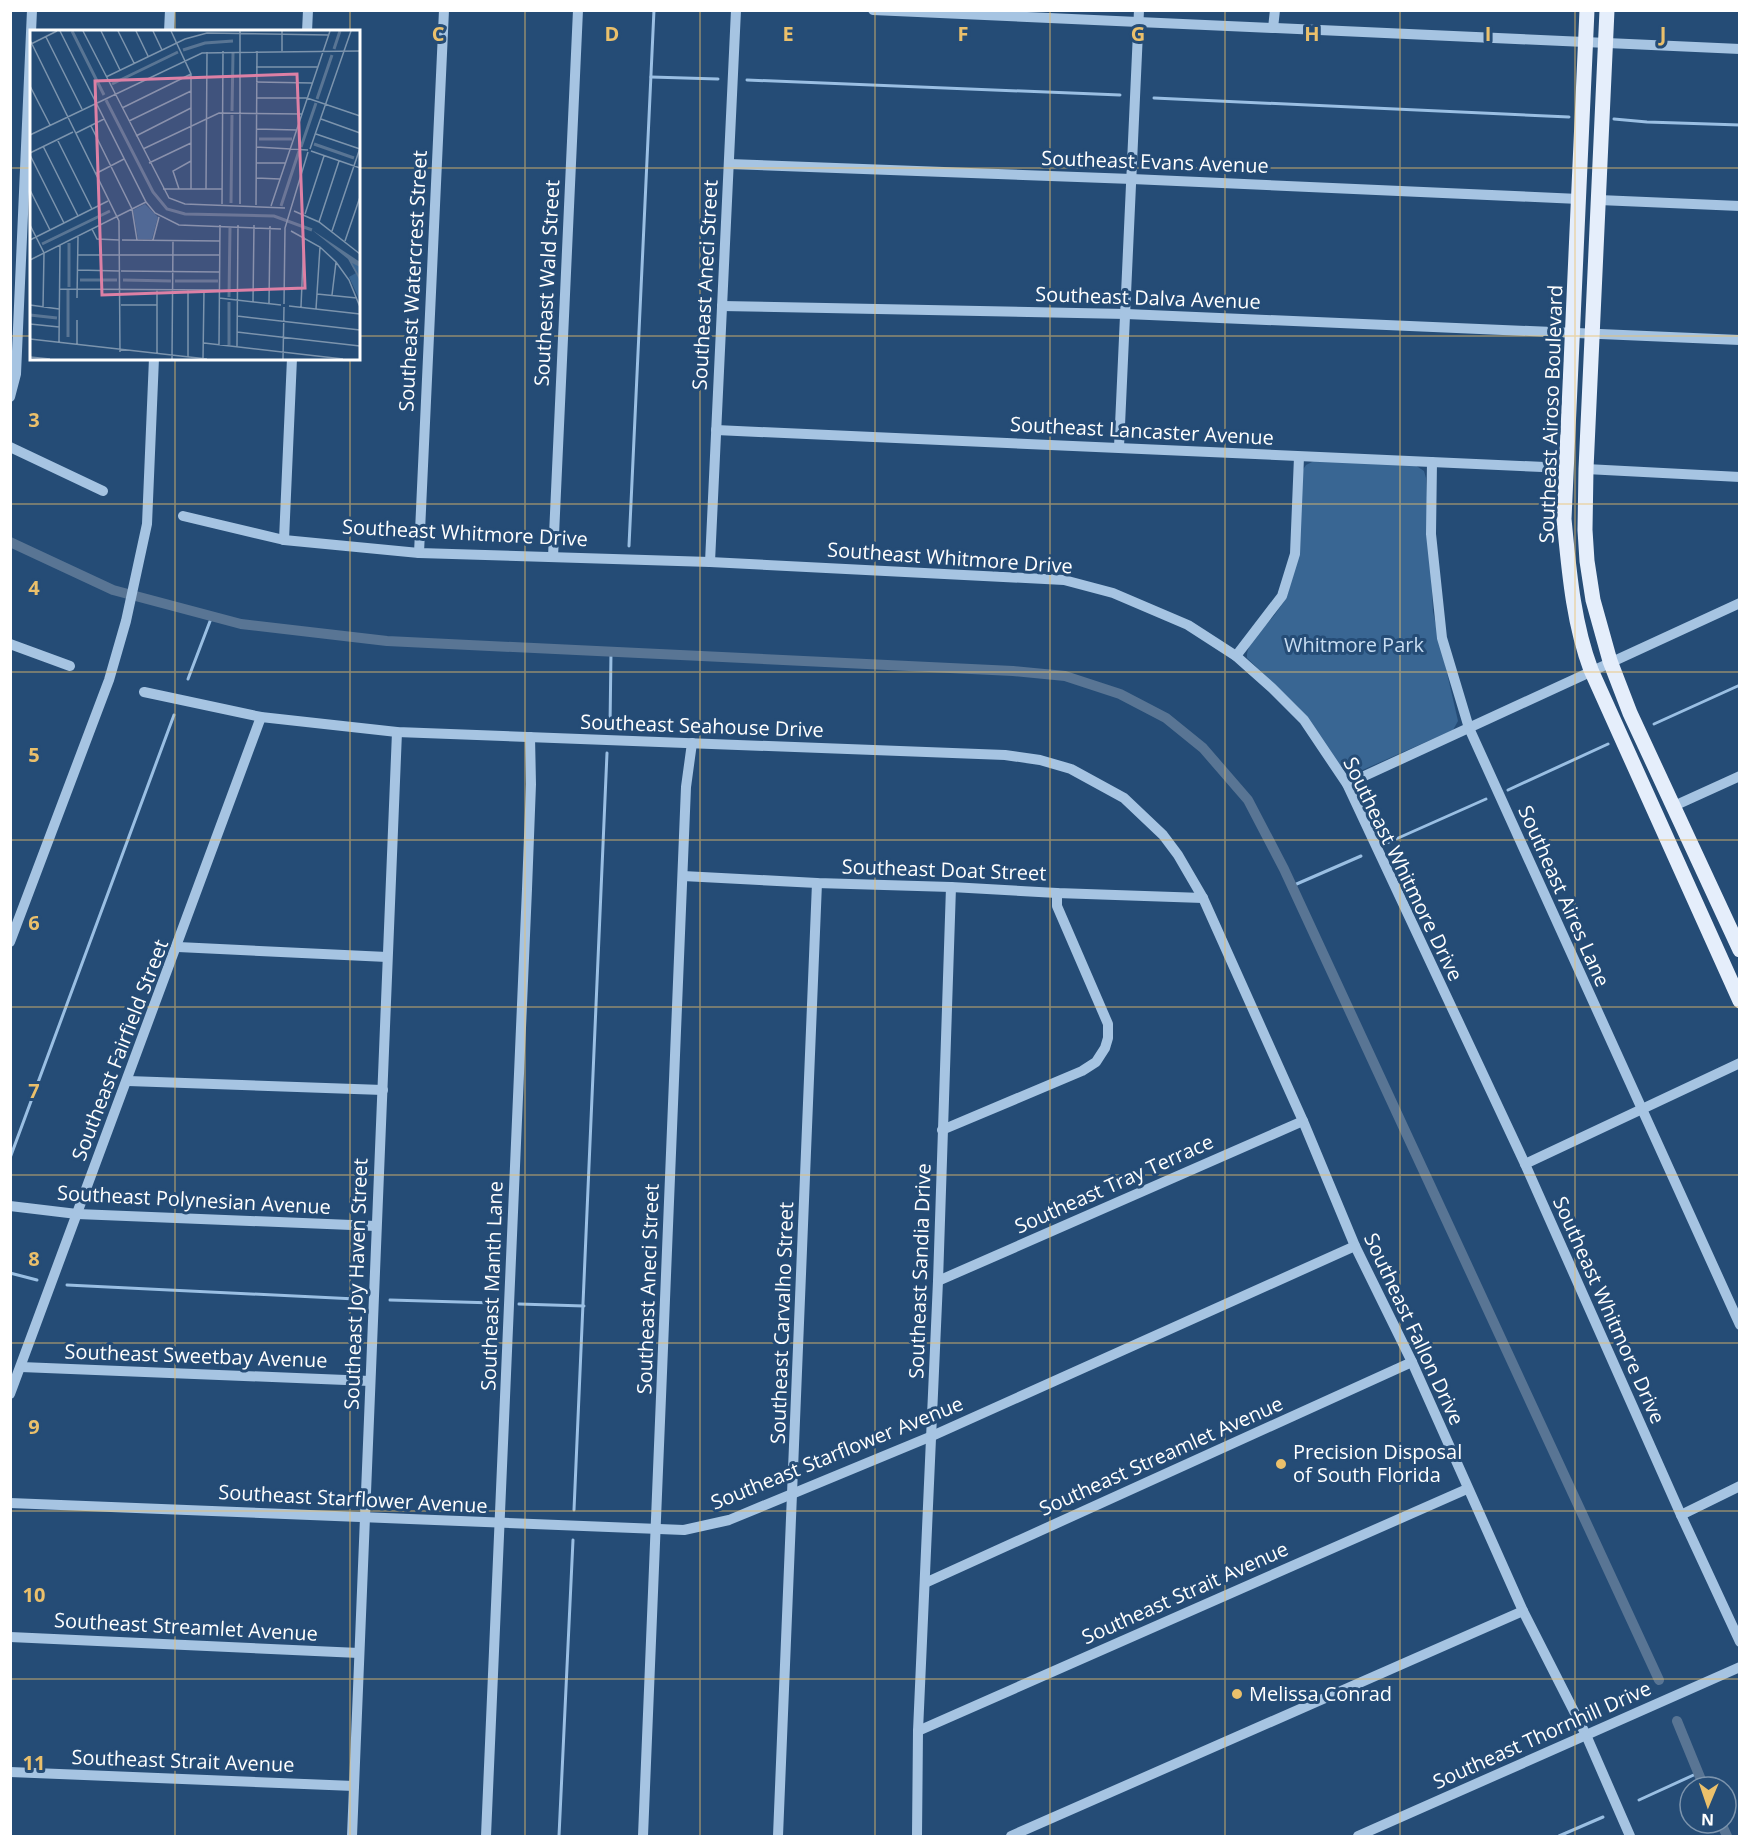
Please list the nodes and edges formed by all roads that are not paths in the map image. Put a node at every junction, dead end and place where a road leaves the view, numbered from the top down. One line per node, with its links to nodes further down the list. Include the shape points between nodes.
1 (32, 10): 14 (street)
2 (170, 10): 15 (street)
3 (308, 10): 16 (street)
4 (444, 10): 45 (street, Southeast Watercrest Street)
5 (578, 10): 46 (street, Southeast Wald Street)
6 (736, 10): 21 (street, Southeast Aneci Street)
7 (873, 10): 11 (street)
8 (1275, 10): 13 (street)
9 (1587, 10): 17 (main road, Southeast Airoso Boulevard)
10 (1607, 10): 18 (main road, Southeast Airoso Boulevard)
11 (1005, 13): 12 (street)
12 (1139, 16): 13 (street); 22 (street)
13 (1274, 28): 17 (street)
14 (31, 30)
15 (169, 30)
16 (307, 30)
17 (1585, 43): 18 (street); 23 (main road, Southeast Airoso Boulevard)
18 (1605, 43): 19 (street); 24 (main road, Southeast Airoso Boulevard)
19 (1740, 49)
20 (30, 56): 33 (street, via 16,374)
21 (729, 164): 22 (street, Southeast Evans Avenue); 26 (street, Southeast Aneci Street)
22 (1132, 179): 23 (street, Southeast Evans Avenue); 27 (street)
23 (1579, 199): 28 (main road, Southeast Airoso Boulevard)
24 (1599, 200): 25 (street); 29 (main road, Southeast Airoso Boulevard)
25 (1740, 206)
26 (722, 306): 27 (street, Southeast Dalva Avenue); 34 (street, Southeast Aneci Street)
27 (1126, 314): 28 (street, Southeast Dalva Avenue); 36 (street)
28 (1573, 333): 29 (street, Southeast Dalva Avenue); 39 (main road, Southeast Airoso Boulevard)
29 (1592, 333): 30 (street, Southeast Dalva Avenue); 40 (main road, Southeast Airoso Boulevard)
30 (1740, 340)
31 (154, 360): 70 (street, via 147,524 126,621 109,680)
32 (292, 360): 44 (street)
33 (10, 397)
34 (716, 430): 36 (street, Southeast Lancaster Avenue); 47 (street, Southeast Aneci Street)
35 (10, 447): 42 (street)
36 (1119, 447): 37 (street, Southeast Lancaster Avenue)
37 (1299, 458): 38 (street, Southeast Lancaster Avenue); 50 (street, via 1295,554 1282,596)
38 (1432, 462): 39 (street, Southeast Lancaster Avenue); 56 (street, Southeast Aires Lane, via 1431,534 1442,638)
39 (1566, 468): 53 (main road, Southeast Airoso Boulevard, via 1564,519 1568,560 1580,635)
40 (1586, 469): 41 (street); 51 (main road, Southeast Airoso Boulevard, via 1587,561)
41 (1740, 477)
42 (103, 491)
43 (183, 516): 44 (street, Southeast Whitmore Drive)
44 (284, 540): 45 (street, Southeast Whitmore Drive)
45 (419, 553): 46 (street, Southeast Whitmore Drive)
46 (553, 557): 47 (street, Southeast Whitmore Drive)
47 (710, 562): 50 (street, Southeast Whitmore Drive, via 1064,580 1113,593 1188,625)
48 (1740, 603): 51 (street)
49 (10, 644): 52 (street)
50 (1236, 656): 61 (street, Southeast Whitmore Drive, via 1304,720)
51 (1610, 661): 53 (street); 62 (main road, Southeast Airoso Boulevard)
52 (70, 666)
53 (1593, 669): 56 (street); 64 (main road, Southeast Airoso Boulevard)
54 (144, 692): 55 (street, Southeast Seahouse Drive)
55 (261, 717): 57 (street, Southeast Seahouse Drive); 71 (street, Southeast Fairfield Street)
56 (1469, 728): 61 (street); 78 (street, Southeast Aires Lane)
57 (397, 732): 58 (street, Southeast Seahouse Drive); 73 (street, Southeast Joy Haven Street)
58 (530, 737): 59 (street, Southeast Seahouse Drive); 99 (street, Southeast Manth Lane)
59 (692, 743): 65 (street, Southeast Aneci Street, via 686,787); 69 (street, Southeast Seahouse Drive, via 1005,755 1071,769 1124,798 1151,824 1178,855)
60 (1740, 776): 62 (street)
61 (1347, 784): 81 (street, Southeast Whitmore Drive)
62 (1674, 806): 63 (main road, Southeast Airoso Boulevard)
63 (1701, 866): 64 (main road); 72 (main road, Southeast Airoso Boulevard)
64 (1683, 875): 74 (main road, Southeast Airoso Boulevard)
65 (684, 876): 66 (street, Southeast Doat Street); 100 (street, Southeast Aneci Street)
66 (818, 883): 67 (street, Southeast Doat Street); 95 (street, Southeast Carvalho Street)
67 (951, 887): 68 (street, Southeast Doat Street); 80 (street, Southeast Sandia Drive)
68 (1057, 893): 69 (street, Southeast Doat Street); 80 (street, via 1057,906 1106,1017 1108,1038 1101,1055 1089,1067)
69 (1203, 898): 79 (street, Southeast Fallon Drive)
70 (10, 942)
71 (178, 947): 73 (street); 76 (street, Southeast Fairfield Street)
72 (1740, 950)
73 (387, 957): 77 (street, Southeast Joy Haven Street)
74 (1740, 1001)
75 (1740, 1063): 78 (street)
76 (128, 1081): 77 (street); 83 (street, Southeast Fairfield Street)
77 (383, 1090): 84 (street, Southeast Joy Haven Street)
78 (1641, 1110): 81 (street); 87 (street, Southeast Aires Lane)
79 (1303, 1120): 85 (street, Southeast Fallon Drive); 86 (street, Southeast Tray Terrace)
80 (942, 1130): 86 (street, Southeast Sandia Drive)
81 (1525, 1164): 97 (street, Southeast Whitmore Drive)
82 (10, 1206): 83 (street, Southeast Polynesian Avenue)
83 (77, 1214): 84 (street, Southeast Polynesian Avenue); 89 (street, Southeast Fairfield Street)
84 (376, 1226): 90 (street, Southeast Joy Haven Street)
85 (1355, 1246): 88 (street, Southeast Fallon Drive); 92 (street, Southeast Starflower Avenue)
86 (938, 1281): 92 (street, Southeast Sandia Drive)
87 (1740, 1325)
88 (1412, 1362): 94 (street, Southeast Fallon Drive); 101 (street, Southeast Streamlet Avenue)
89 (21, 1367): 90 (street, Southeast Sweetbay Avenue); 91 (street, Southeast Fairfield Street)
90 (370, 1382): 98 (street, Southeast Joy Haven Street)
91 (10, 1394)
92 (932, 1436): 95 (street, Southeast Starflower Avenue); 101 (street, Southeast Sandia Drive)
93 (1740, 1486): 97 (street)
94 (1467, 1489): 102 (street, Southeast Fallon Drive); 107 (street, Southeast Strait Avenue)
95 (793, 1492): 100 (street, Southeast Starflower Avenue, via 729,1520 684,1530); 114 (street, Southeast Carvalho Street)
96 (10, 1503): 98 (street, Southeast Starflower Avenue)
97 (1681, 1515): 104 (street, Southeast Whitmore Drive)
98 (365, 1516): 99 (street, Southeast Starflower Avenue); 105 (street, Southeast Joy Haven Street)
99 (500, 1524): 100 (street, Southeast Starflower Avenue); 112 (street, Southeast Manth Lane)
100 (657, 1530): 113 (street, Southeast Aneci Street)
101 (924, 1582): 107 (street, Southeast Sandia Drive)
102 (1523, 1611): 108 (street, Southeast Fallon Drive); 116 (street)
103 (10, 1637): 105 (street, Southeast Streamlet Avenue)
104 (1740, 1642)
105 (359, 1653): 110 (street, Southeast Joy Haven Street)
106 (1740, 1667): 108 (street, Southeast Thornhill Drive)
107 (918, 1731): 115 (street, Southeast Sandia Drive)
108 (1587, 1735): 117 (street, Southeast Thornhill Drive); 118 (street, Southeast Fallon Drive)
109 (10, 1772): 110 (street, Southeast Strait Avenue)
110 (354, 1786): 111 (street, Southeast Joy Haven Street)
111 (352, 1836)
112 (486, 1836)
113 (643, 1836)
114 (778, 1836)
115 (917, 1836)
116 (1011, 1836)
117 (1358, 1836)
118 (1630, 1836)

